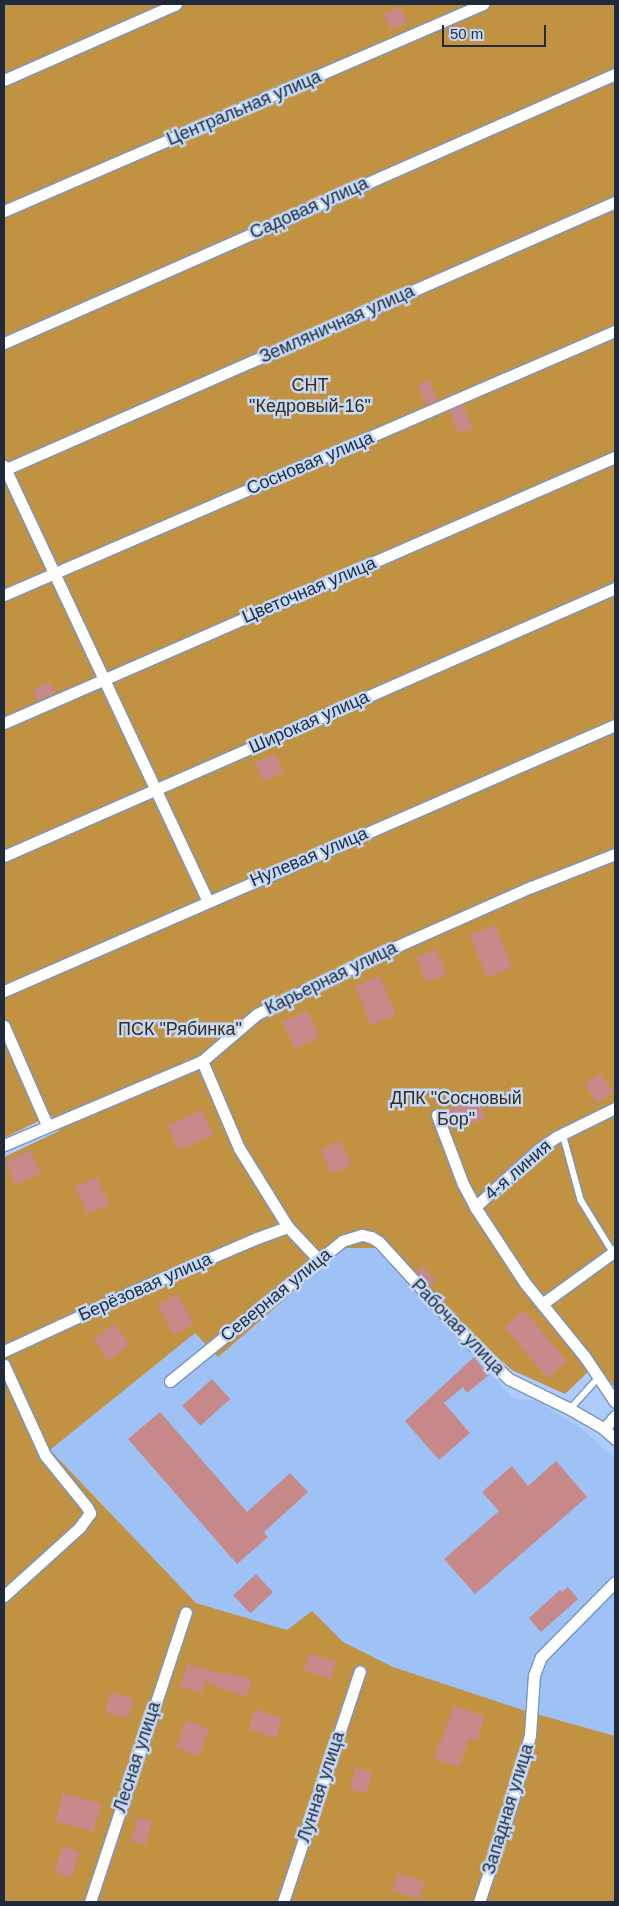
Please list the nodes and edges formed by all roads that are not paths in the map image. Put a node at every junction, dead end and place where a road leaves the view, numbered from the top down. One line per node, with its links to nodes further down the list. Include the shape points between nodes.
1 (176, 4): 4 (street)
2 (483, 4): 6 (street, Центральная улица)
3 (615, 74): 8 (street, Садовая улица)
4 (4, 80)
5 (615, 202): 10 (street, Земляничная улица)
6 (4, 211)
7 (615, 331): 11 (street, Сосновая улица)
8 (4, 343)
9 (615, 457): 14 (street, Цветочная улица)
10 (4, 468): 11 (street)
11 (55, 573): 13 (street, Сосновая улица); 14 (street)
12 (615, 588): 17 (street, Широкая улица)
13 (4, 595)
14 (102, 680): 15 (street, Цветочная улица); 17 (street)
15 (4, 723)
16 (615, 726): 20 (street, Нулевая улица)
17 (156, 790): 19 (street, Широкая улица); 20 (street)
18 (615, 854): 23 (street, Карьерная улица, via 440,926 270,1007 244,1022)
19 (4, 856)
20 (208, 901): 21 (street, Нулевая улица)
21 (4, 992)
22 (4, 1026): 26 (street)
23 (202, 1061): 26 (street, Карьерная улица); 30 (street, via 239,1148)
24 (615, 1108): 27 (street, 4-я линия)
25 (437, 1115): 29 (street, via 463,1184)
26 (46, 1125): 28 (street, Карьерная улица)
27 (562, 1134): 29 (street, 4-я линия, via 539,1148); 32 (lane, via 581,1200)
28 (4, 1145)
29 (475, 1206): 34 (street)
30 (288, 1227): 33 (street); 35 (street, Берёзовая улица)
31 (386, 1251): 33 (street, Северная улица, via 371,1237 356,1236 342,1241); 40 (street, Рабочая улица, via 509,1379)
32 (614, 1252): 34 (street)
33 (318, 1260): 38 (street, Северная улица)
34 (542, 1304): 37 (street)
35 (4, 1351)
36 (4, 1365): 45 (street, via 45,1455 90,1513 80,1527)
37 (599, 1377): 39 (street); 40 (lane)
38 (170, 1382)
39 (615, 1402)
40 (570, 1409): 42 (street, Рабочая улица)
41 (615, 1416): 42 (street)
42 (604, 1429): 43 (street, Рабочая улица)
43 (615, 1439)
44 (615, 1582): 50 (street, Западная улица, via 541,1657 534,1675 530,1735)
45 (4, 1596)
46 (186, 1612): 48 (street, Лесная улица)
47 (360, 1671): 49 (street, Лунная улица)
48 (90, 1902)
49 (283, 1902)
50 (479, 1902)

